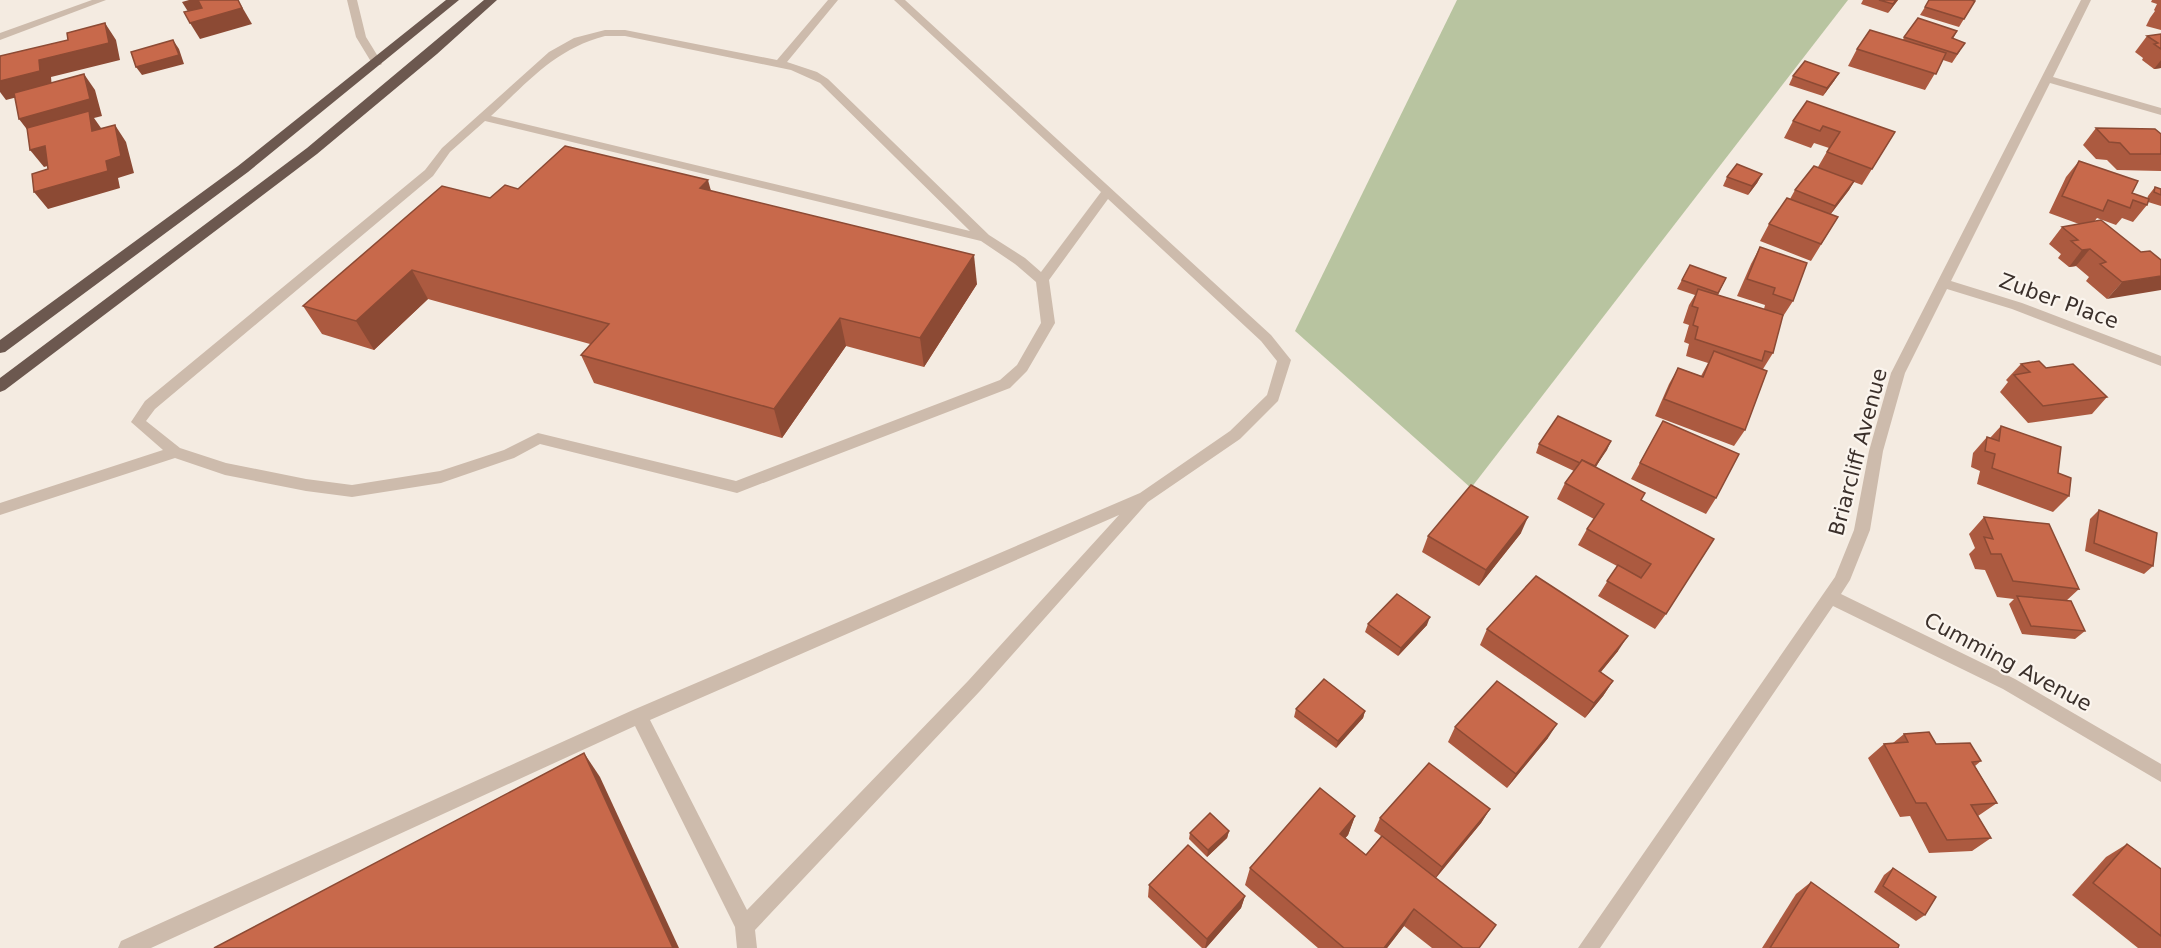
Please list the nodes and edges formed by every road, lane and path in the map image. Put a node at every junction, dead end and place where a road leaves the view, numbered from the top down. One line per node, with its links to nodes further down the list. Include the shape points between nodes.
1 (101, 0): 8 (street)
2 (352, 0): 9 (street, via 361,37)
3 (453, 0): 9 (highway)
4 (491, 0): 20 (highway, via 288,168)
5 (833, 0): 10 (street)
6 (899, 0): 14 (street)
7 (2086, 0): 11 (street, Briarcliff Avenue)
8 (0, 37)
9 (377, 63): 18 (highway, via 243,169)
10 (780, 64): 13 (street, via 625,33 605,33 578,40 553,54); 15 (street, via 824,81)
11 (2046, 78): 12 (street); 17 (street, Briarcliff Avenue)
12 (2161, 112)
13 (482, 117): 15 (street); 21 (street, via 446,150 429,173 150,405 138,422)
14 (1107, 192): 16 (street); 22 (street, via 1266,338 1284,360 1273,397 1235,435)
15 (985, 238): 16 (street)
16 (1042, 280): 21 (street, via 1048,323 1022,368 1005,384 737,487 538,438 509,454 441,477 352,491 225,469)
17 (1942, 283): 19 (street, Zuber Place, via 2017,306); 24 (street, Briarcliff Avenue, via 1898,373 1876,451 1862,530)
18 (0, 348)
19 (2161, 361)
20 (0, 386)
21 (176, 452): 23 (street)
22 (1145, 497): 25 (street); 27 (street, via 974,686)
23 (0, 509)
24 (1831, 597): 26 (street, Cumming Avenue, via 2009,684); 30 (street, Briarcliff Avenue)
25 (639, 716): 27 (street); 28 (street)
26 (2161, 774)
27 (745, 926): 29 (street)
28 (128, 948)
29 (747, 948)
30 (1588, 948)

